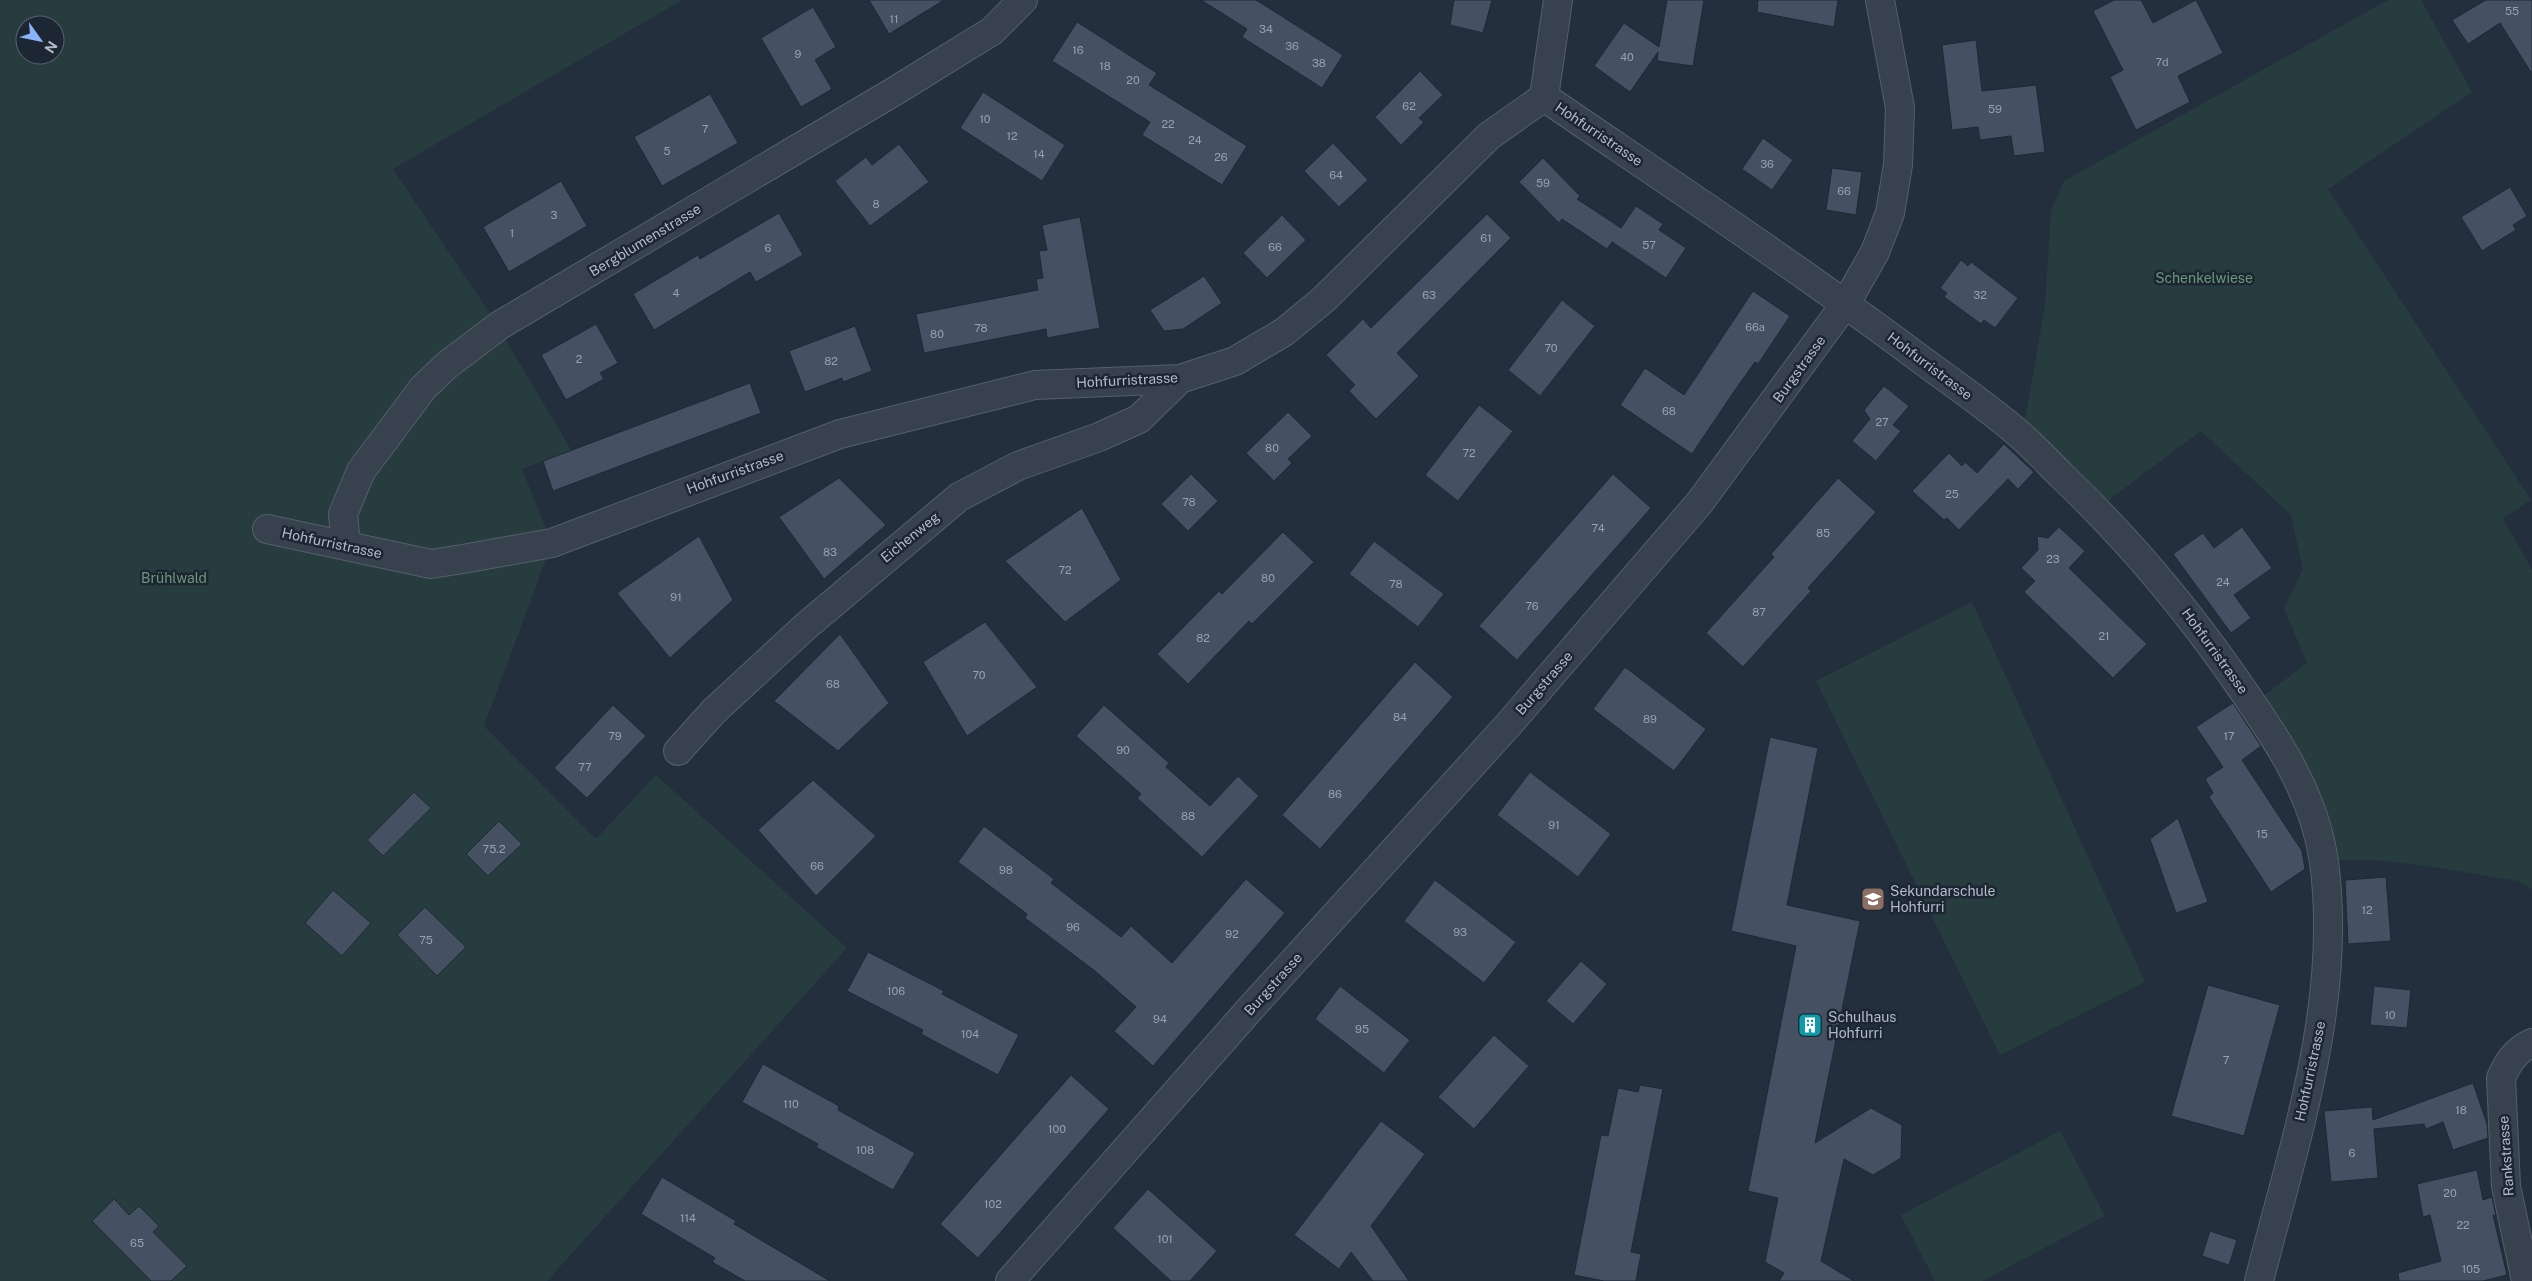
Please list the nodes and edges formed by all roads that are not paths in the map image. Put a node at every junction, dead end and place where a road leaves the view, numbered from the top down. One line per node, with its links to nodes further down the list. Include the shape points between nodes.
1 (1023, 0): 8 (street, Bergblumenstrasse, via 992,31 896,92 500,325 447,365 423,388 361,472 343,514)
2 (1558, 0): 4 (street)
3 (1880, 0): 5 (street, Burgstrasse, via 1900,108 1898,165 1890,213 1875,252)
4 (1544, 97): 5 (street, Hohfurristrasse); 6 (street, Hohfurristrasse, via 1488,136 1329,294 1284,332 1235,361)
5 (1846, 303): 11 (street, Burgstrasse, via 1700,502 1509,724 1250,1009); 12 (street, Hohfurristrasse, via 2014,430 2128,541 2174,594 2292,764 2311,810 2324,861 2326,978 2320,1033)
6 (1180, 379): 8 (street, Hohfurristrasse, via 1035,385 840,434 552,543 431,564); 9 (street, Eichenweg, via 1138,419 1099,437 1018,466 959,497 806,626 714,711)
7 (267, 529): 8 (street, Hohfurristrasse)
8 (346, 545)
9 (678, 751)
10 (2532, 1043): 13 (street, Rankstrasse, via 2523,1046 2501,1078 2506,1186)
11 (1010, 1281)
12 (2259, 1281)
13 (2526, 1281)

